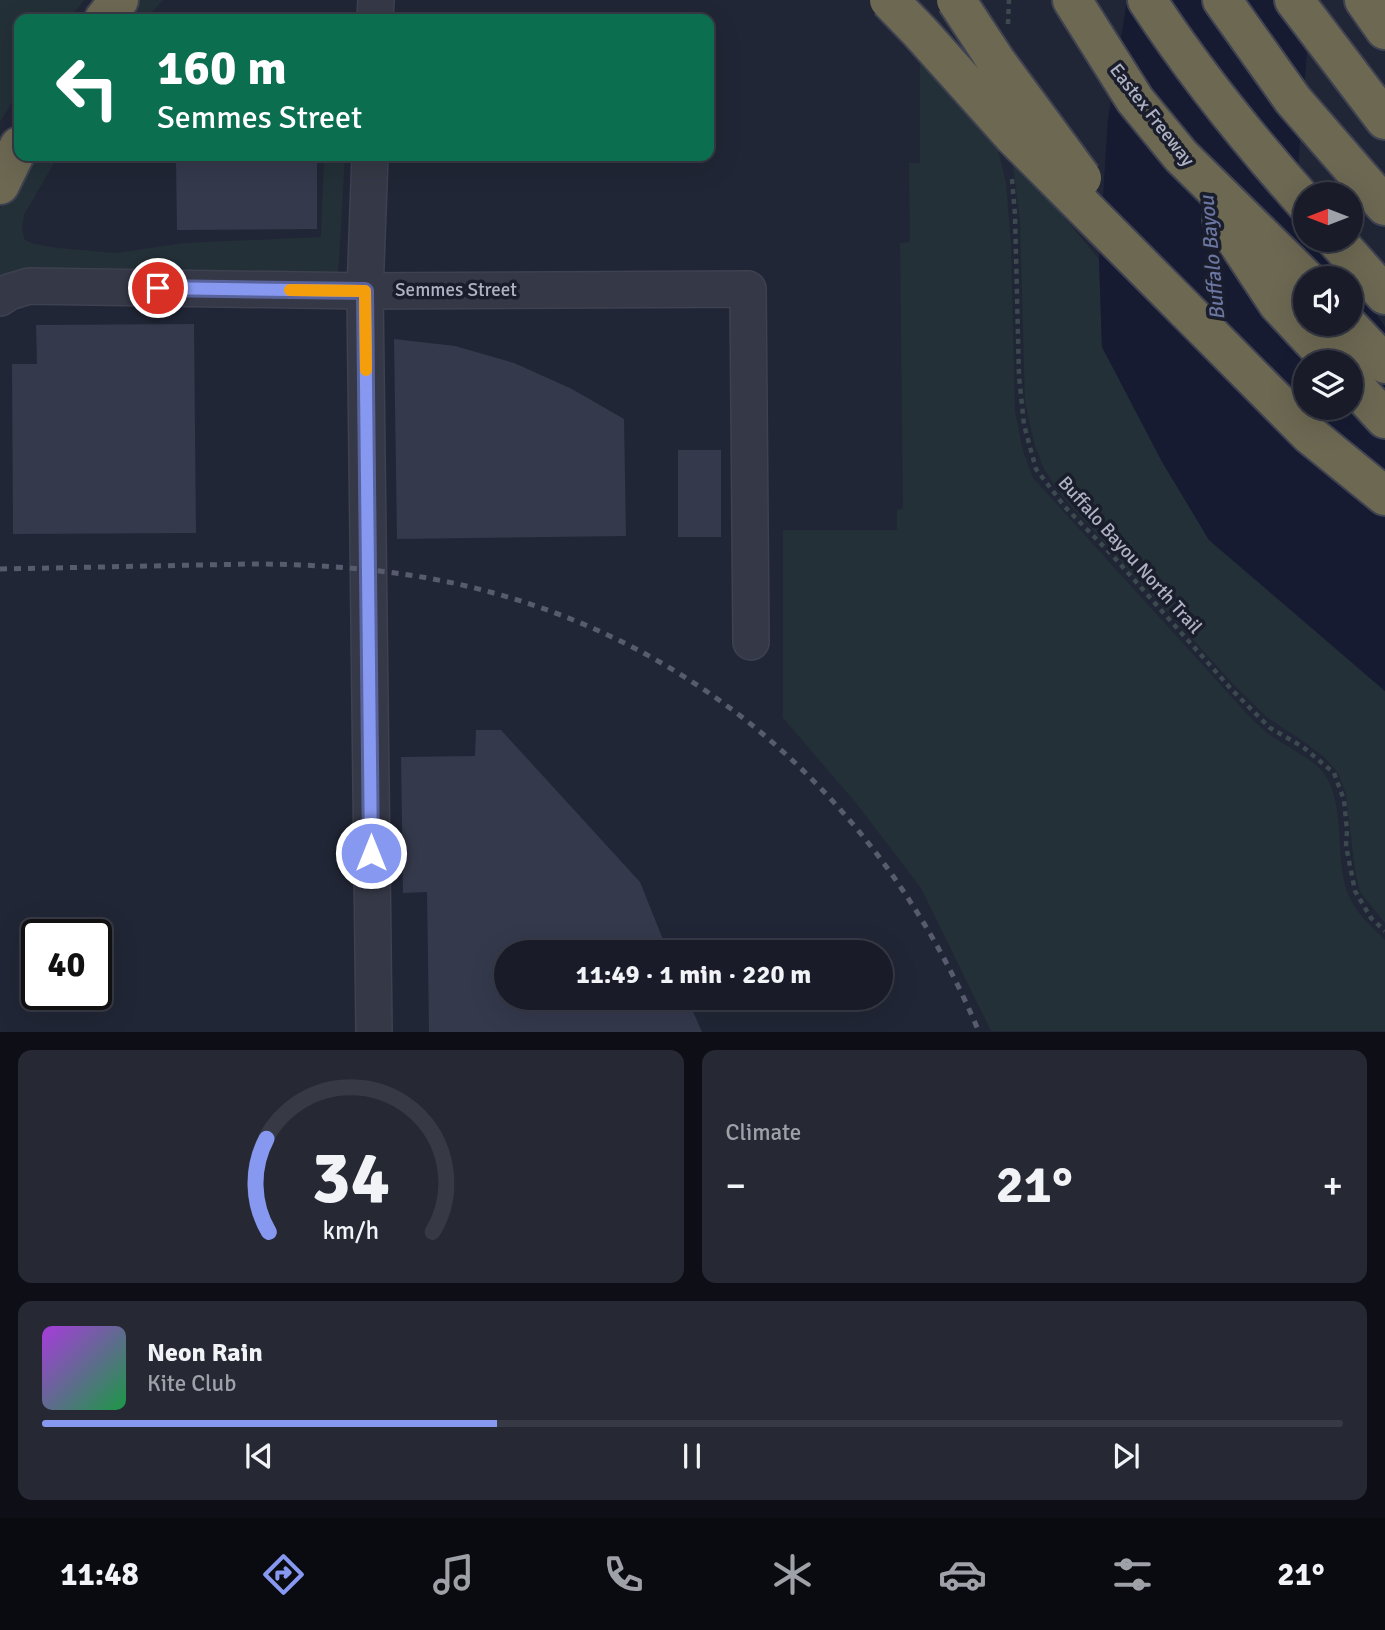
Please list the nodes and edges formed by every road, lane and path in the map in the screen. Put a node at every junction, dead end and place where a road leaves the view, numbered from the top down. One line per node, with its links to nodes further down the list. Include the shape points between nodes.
1 (119, 0): 10 (highway)
2 (889, 0): 26 (highway, bridge, via 1013,136)
3 (956, 0): 26 (highway, bridge, via 1085,182)
4 (1009, 0): 12 (path)
5 (1072, 0): 15 (highway, Eastex Freeway, via 1135,100)
6 (1147, 0): 19 (highway, via 1178,47)
7 (1222, 0): 20 (highway, via 1293,100)
8 (1294, 0): 13 (highway)
9 (1364, 0): 11 (highway)
10 (108, 14)
11 (1385, 30)
12 (1008, 35)
13 (1385, 120)
14 (14, 156): 18 (highway)
15 (1181, 156): 22 (highway, Eastex Freeway); 28 (highway, via 1278,304)
16 (370, 161): 23 (street)
17 (1012, 178): 34 (path, Buffalo Bayou North Trail, via 1019,376 1024,425 1036,469 1065,507 1233,691 1270,728 1334,773 1344,800 1346,846 1355,891)
18 (0, 185)
19 (1293, 189)
20 (1385, 206)
21 (1347, 252): 24 (highway)
22 (1293, 266)
23 (365, 291): 25 (street, Semmes Street, via 29,286); 33 (street, Semmes Street, via 748,289); 35 (street)
24 (1385, 295)
25 (0, 298)
26 (1185, 309): 32 (highway, via 1310,435)
27 (1358, 336): 29 (highway)
28 (1321, 350)
29 (1385, 365)
30 (1363, 395): 31 (highway)
31 (1385, 419)
32 (1385, 496)
33 (751, 642)
34 (1385, 931)
35 (373, 1031)

